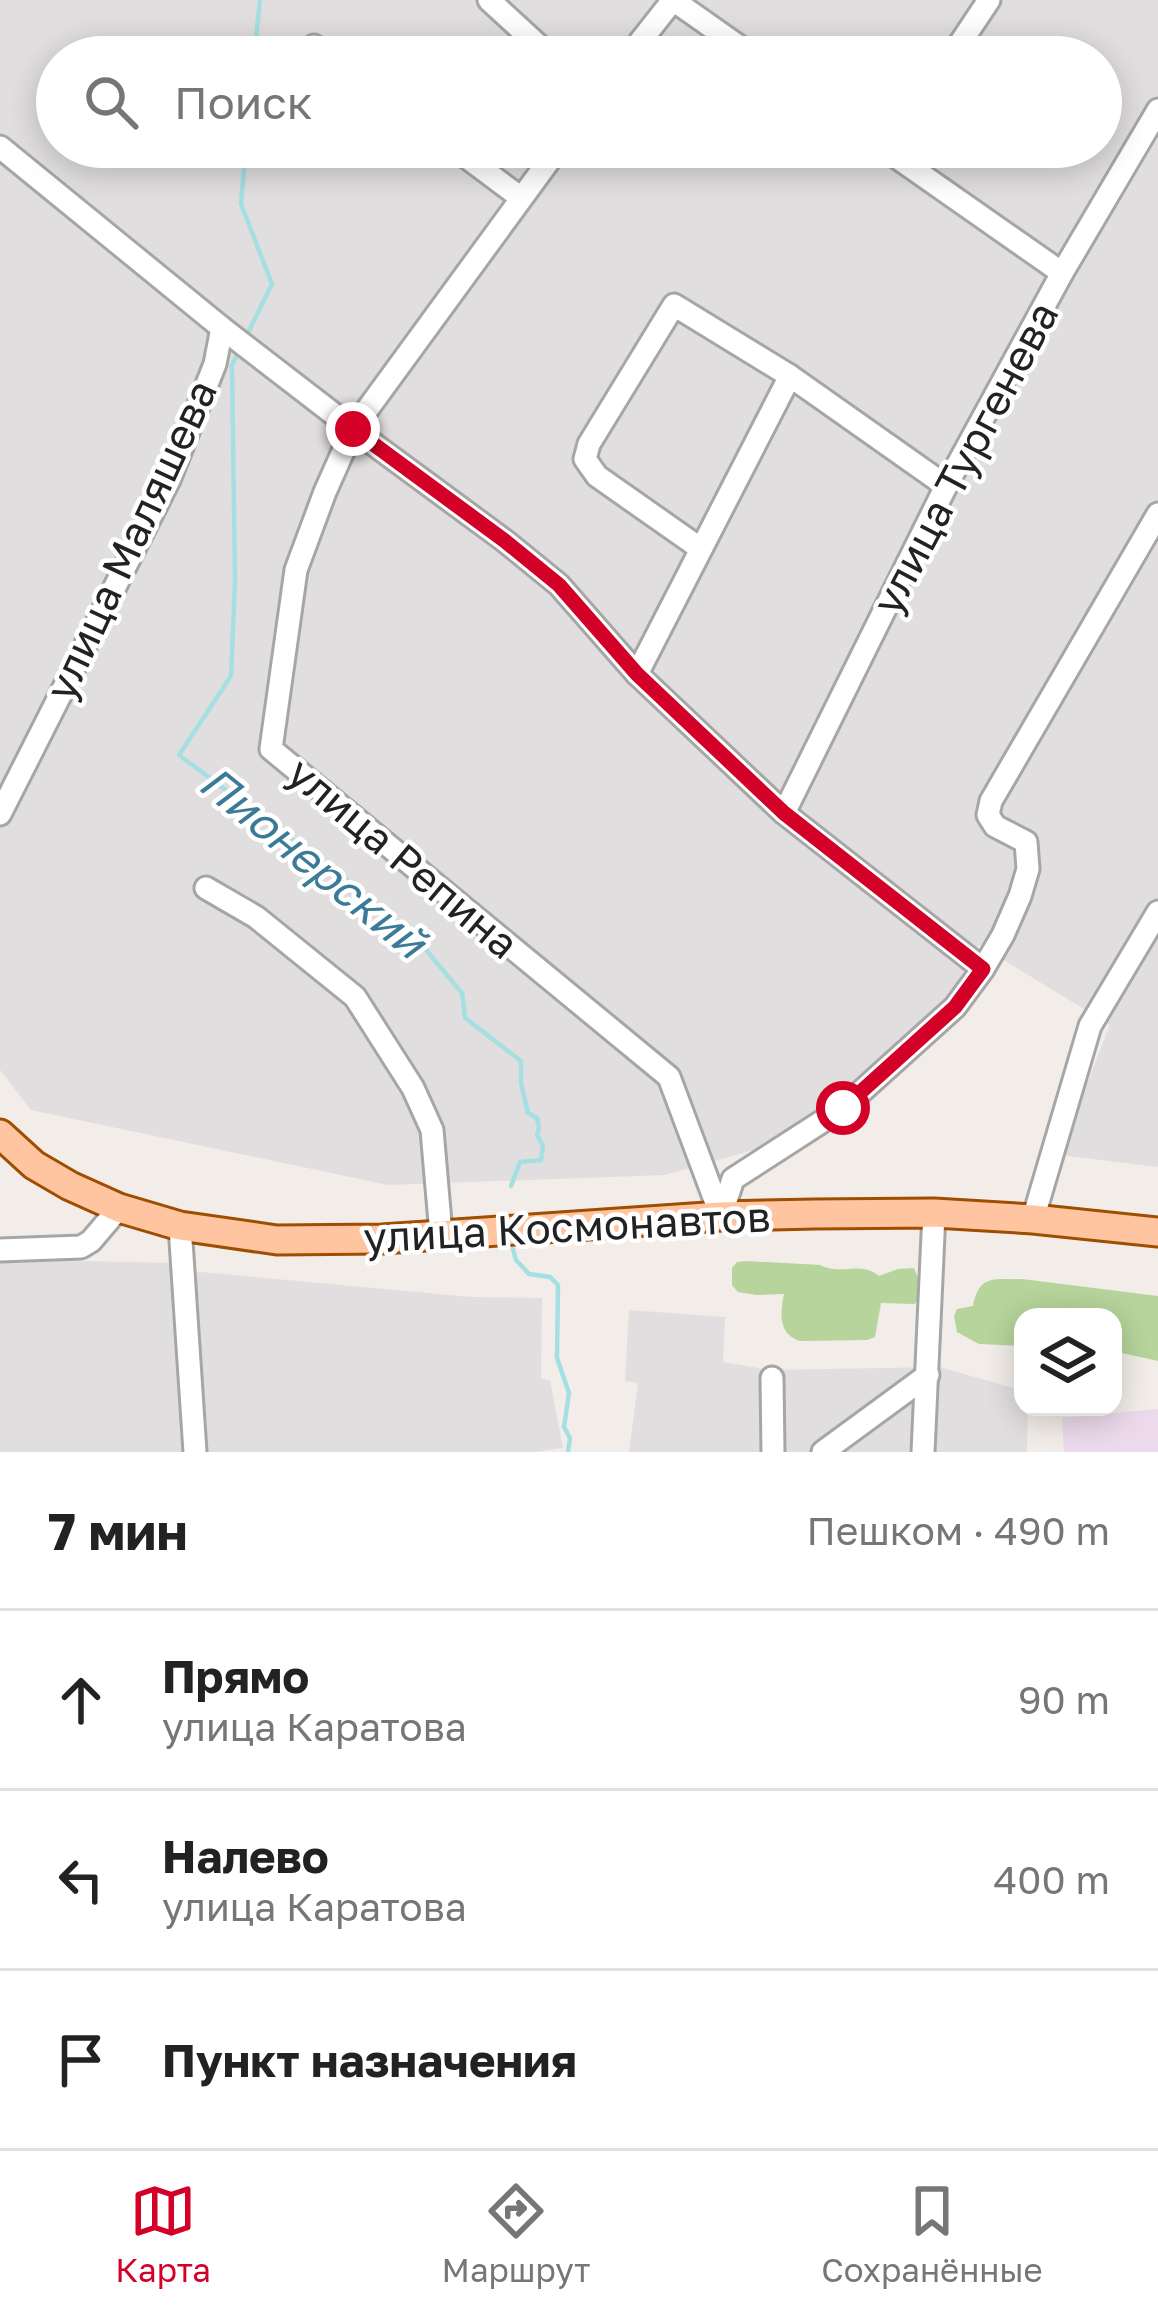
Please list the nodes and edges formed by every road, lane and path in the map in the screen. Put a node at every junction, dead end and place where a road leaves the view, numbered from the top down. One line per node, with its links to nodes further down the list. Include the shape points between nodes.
1 (489, 0): 4 (street)
2 (673, 0): 5 (street); 6 (street)
3 (989, 0): 7 (street)
4 (528, 36)
5 (645, 36)
6 (724, 36)
7 (965, 36)
8 (1158, 110): 14 (street, улица Тургенева)
9 (0, 147): 15 (street)
10 (481, 168): 13 (street)
11 (544, 168): 13 (street, улица Репина)
12 (915, 168): 14 (street)
13 (521, 198): 17 (street, улица Репина)
14 (1062, 273): 18 (street, улица Тургенева)
15 (222, 328): 17 (street); 23 (street, улица Маляшева, via 169,480)
16 (790, 376): 18 (street); 20 (street); 20 (street, via 674,305 589,444 585,458 597,476)
17 (353, 429): 21 (street, via 559,585); 30 (street, улица Репина, via 296,570 271,749 669,1077)
18 (946, 486): 22 (street, улица Тургенева)
19 (1158, 514): 26 (street, via 992,801 995,826 1026,842 1028,869)
20 (701, 550): 21 (street)
21 (637, 674): 22 (street)
22 (784, 813): 26 (street)
23 (0, 814)
24 (206, 888): 34 (street, via 256,916 355,997 432,1130)
25 (1158, 912): 31 (street, via 1090,1026)
26 (983, 969): 30 (street, via 955,1007 843,1108 733,1179)
27 (0, 1135): 28 (main road, улица Космонавтов, via 34,1165)
28 (119, 1208): 32 (main road, улица Космонавтов); 35 (street, via 81,1247)
29 (934, 1213): 30 (main road, улица Космонавтов); 31 (main road, улица Космонавтов); 36 (street)
30 (721, 1216): 34 (main road, улица Космонавтов)
31 (1033, 1219): 33 (main road, улица Космонавтов)
32 (180, 1226): 34 (main road, улица Космонавтов, via 277,1240); 38 (street)
33 (1158, 1232)
34 (441, 1234)
35 (0, 1250)
36 (928, 1375): 40 (street); 41 (street)
37 (772, 1378): 39 (street)
38 (195, 1452)
39 (773, 1452)
40 (823, 1452)
41 (923, 1452)

